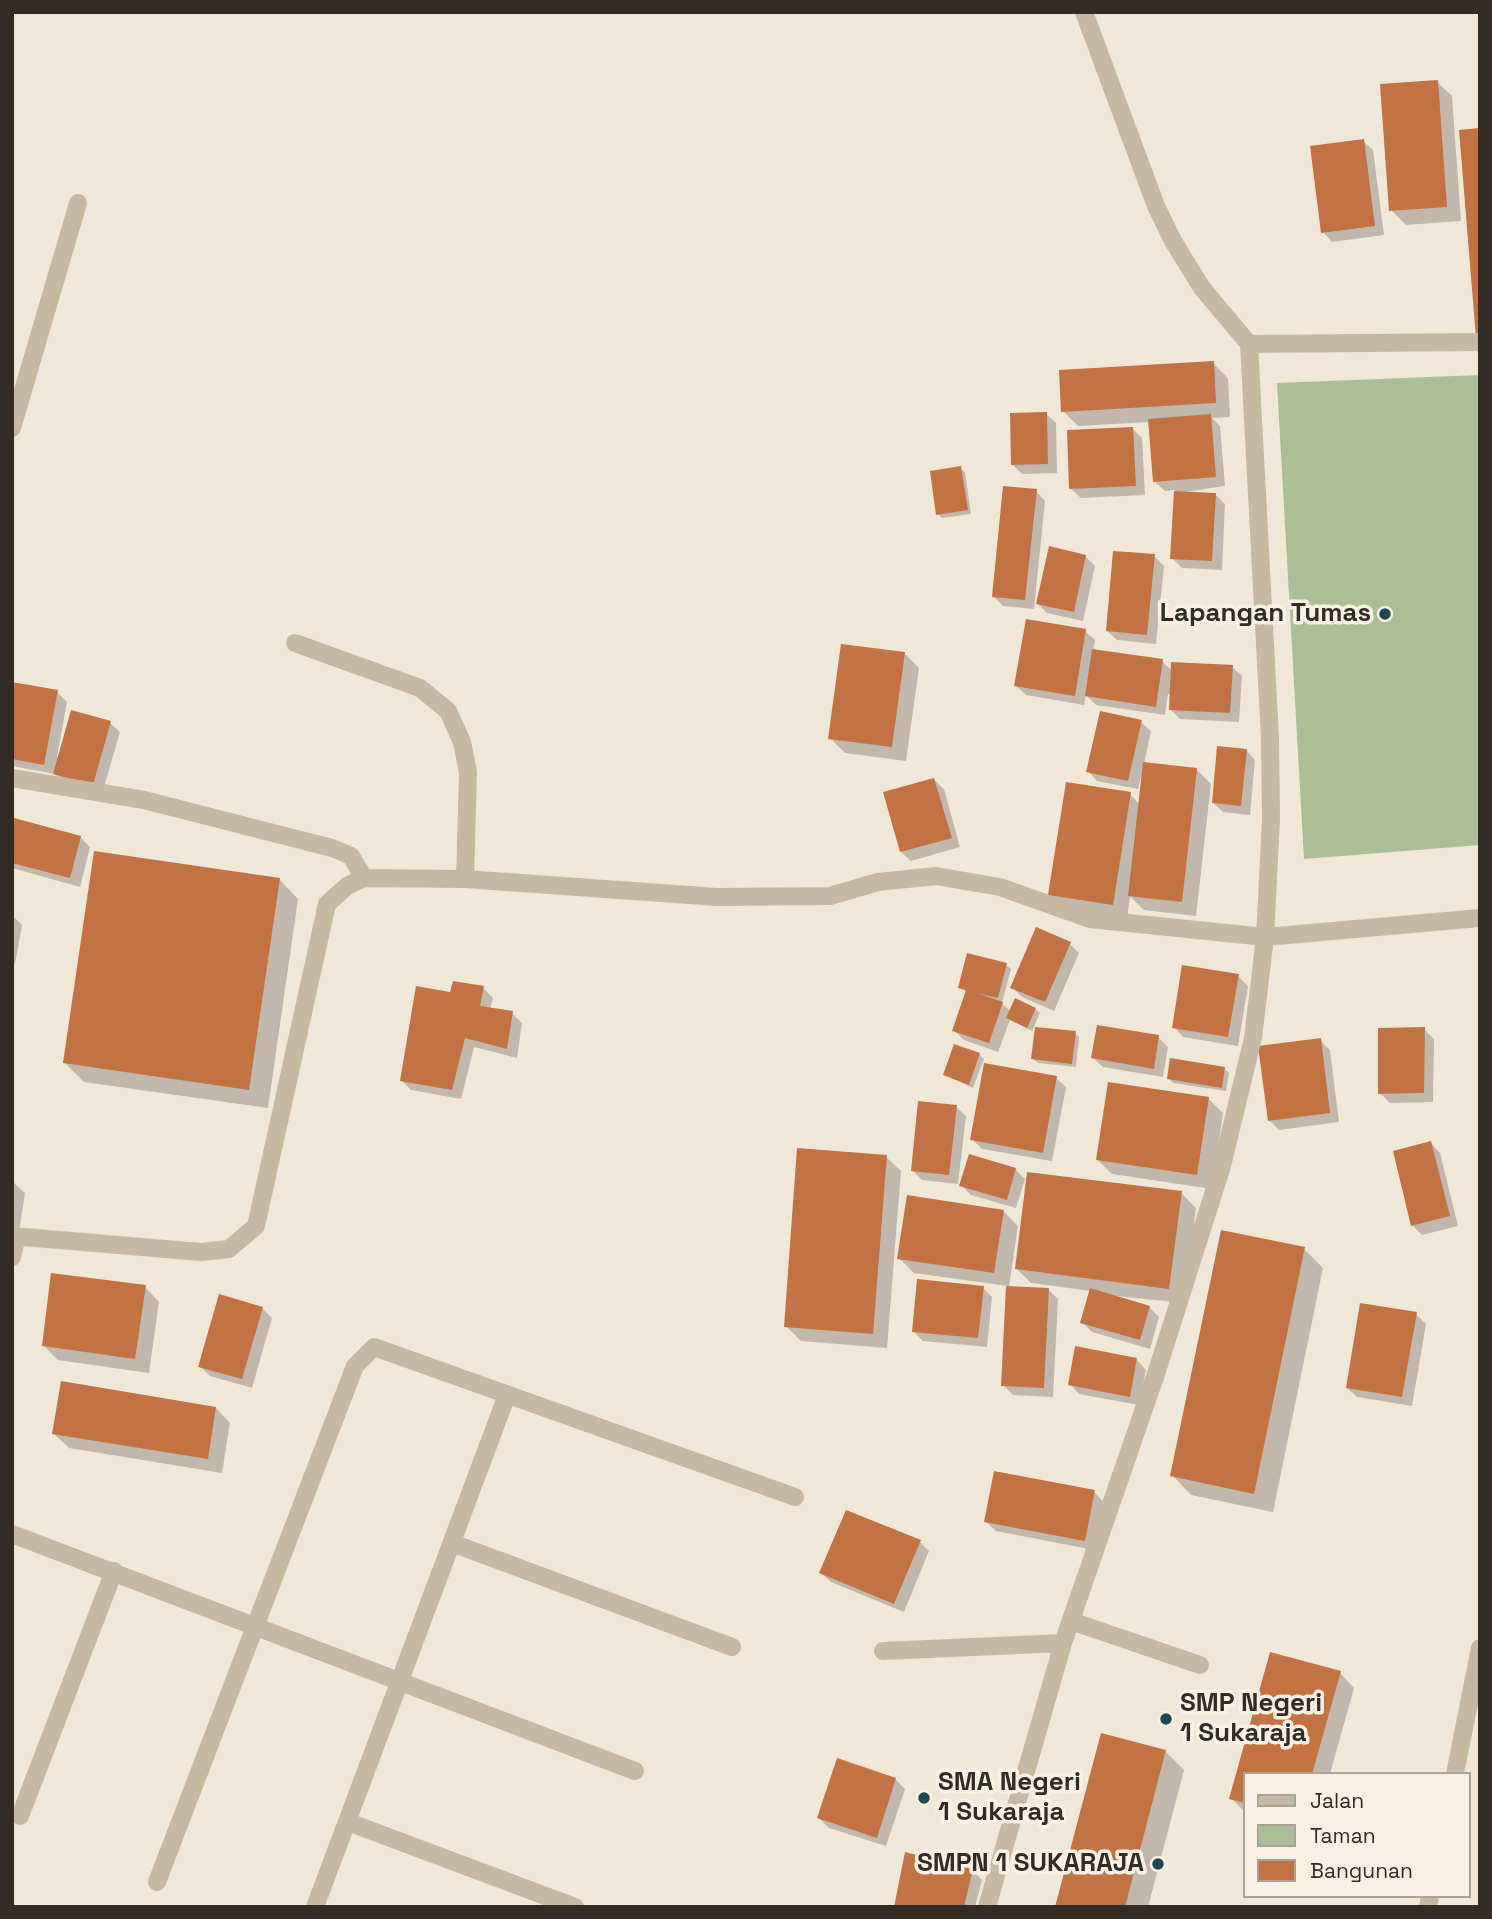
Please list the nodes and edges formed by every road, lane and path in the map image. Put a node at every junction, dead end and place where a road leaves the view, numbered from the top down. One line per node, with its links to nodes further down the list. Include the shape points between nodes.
1 (1084, 12): 4 (street, via 1173,241 1202,288)
2 (79, 203): 5 (street)
3 (1480, 342): 4 (street)
4 (1249, 344): 11 (street, via 1270,738)
5 (12, 428)
6 (295, 643): 9 (street, via 420,688 448,711 462,742 468,772)
7 (12, 778): 8 (street, via 144,800 332,848 351,856)
8 (364, 878): 9 (street); 12 (street, via 346,886 327,904 256,1226 229,1249 201,1252)
9 (464, 878): 11 (street, via 717,897 830,896 878,882 936,876 999,887 1090,919)
10 (1480, 918): 11 (street)
11 (1265, 937): 19 (street, via 1253,1038 1222,1166)
12 (15, 1236): 13 (street)
13 (12, 1257)
14 (507, 1395): 15 (street); 17 (street); 20 (street, via 374,1347 355,1366)
15 (795, 1497)
16 (12, 1534): 18 (street)
17 (452, 1543): 22 (street); 26 (street)
18 (114, 1571): 20 (street); 29 (street)
19 (1071, 1621): 21 (street); 25 (street)
20 (256, 1628): 26 (street); 31 (street)
21 (1063, 1643): 24 (street); 34 (street)
22 (732, 1647)
23 (1480, 1648): 28 (street)
24 (883, 1651)
25 (1200, 1665)
26 (401, 1680): 27 (street); 30 (street)
27 (635, 1771)
28 (1455, 1772)
29 (20, 1816)
30 (348, 1822): 32 (street); 33 (street)
31 (157, 1882)
32 (315, 1907)
33 (575, 1907)
34 (987, 1907)

